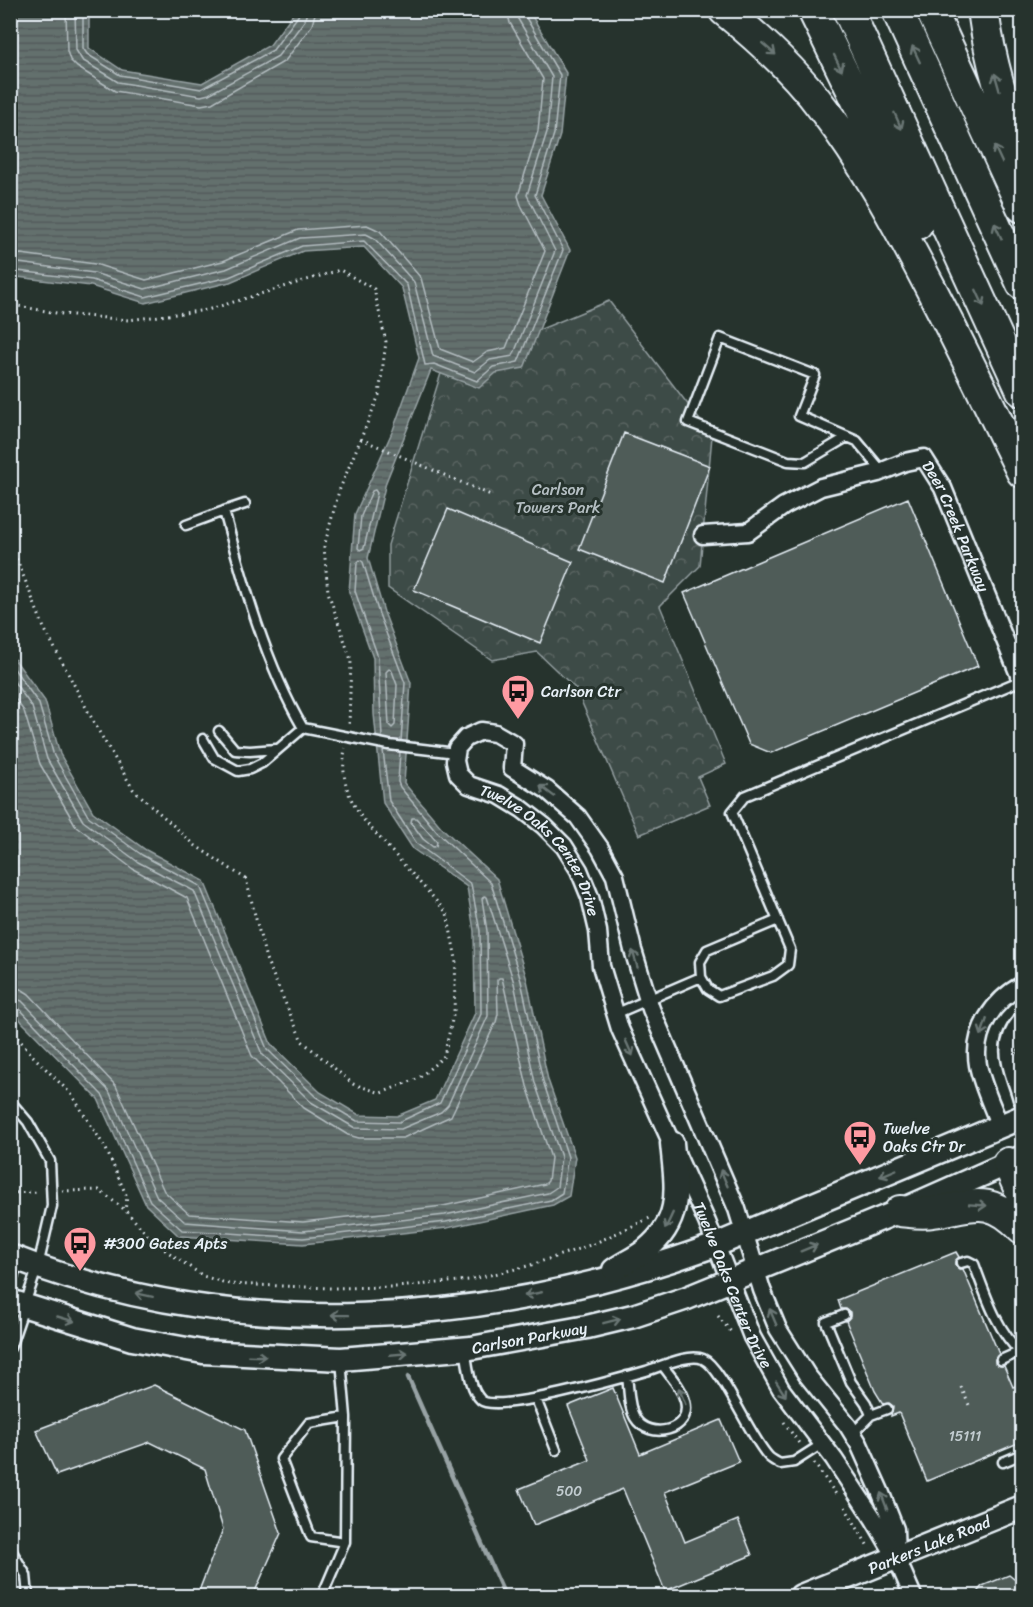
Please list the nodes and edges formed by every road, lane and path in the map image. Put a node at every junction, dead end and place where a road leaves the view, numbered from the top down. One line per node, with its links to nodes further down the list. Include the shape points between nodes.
1 (724, 10): 16 (highway, one-way to 16, via 778,57 849,144 908,244)
2 (813, 10): 14 (highway, one-way to 14, via 899,185)
3 (848, 10): 11 (highway, one-way to 11)
4 (897, 10): 9 (highway, one-way to 4)
5 (931, 10): 8 (highway, one-way to 5)
6 (983, 10): 7 (highway, one-way to 6, via 990,55)
7 (1023, 157)
8 (1023, 207)
9 (1023, 284)
10 (10, 313): 13 (path, via 18,306 128,320 207,310 340,270 374,289 386,342 379,395)
11 (1023, 391)
12 (847, 437): 12 (lane, via 799,416 815,375 720,338 688,422 788,461 805,462); 15 (lane, via 857,441)
13 (361, 439): 17 (path); 26 (path, via 339,491 324,548 328,592 351,660)
14 (1023, 466)
15 (882, 471): 21 (street, Deer Creek Parkway, via 821,487 784,506 748,532); 23 (street, Deer Creek Parkway, via 924,458 943,488)
16 (1023, 472)
17 (493, 496)
18 (245, 504): 19 (lane)
19 (224, 511): 20 (lane); 24 (lane, via 259,628)
20 (186, 525)
21 (703, 535)
22 (10, 542): 26 (path, via 44,628 133,789 196,846 246,879 266,959 302,1041 353,1084 381,1093 419,1078 444,1056 454,1011 456,959 447,914 351,802 344,781)
23 (1022, 681): 32 (lane, via 745,796 732,812)
24 (303, 728): 26 (lane); 28 (lane)
25 (219, 731): 28 (lane, via 235,750)
26 (350, 737): 29 (lane)
27 (203, 739): 28 (lane, via 214,758 238,771 256,766)
28 (276, 750)
29 (456, 753): 30 (street, via 466,738 481,731 495,733 514,744); 31 (street, Twelve Oaks Center Drive, via 458,774 469,785)
30 (512, 768): 31 (street); 35 (street, Twelve Oaks Center Drive, one-way to 30, via 615,876 600,848 578,818 547,790)
31 (499, 795): 36 (street, Twelve Oaks Center Drive, via 544,826 564,846 579,870 590,897 601,966)
32 (778, 920): 33 (lane, via 707,950 700,962); 33 (lane, via 790,949 788,964 773,976 719,996 708,989)
33 (701, 977): 35 (lane)
34 (1023, 985): 42 (street, one-way to 42, via 994,1007 978,1046 978,1064)
35 (648, 999): 36 (lane); 52 (street, Twelve Oaks Center Drive, one-way to 35)
36 (615, 1014): 43 (street, Twelve Oaks Center Drive, one-way to 43)
37 (1023, 1020): 39 (street, via 1013,1035 1009,1058)
38 (10, 1028): 48 (path, via 72,1095 106,1149 127,1197)
39 (1023, 1099)
40 (10, 1101): 45 (lane, via 28,1122 50,1161)
41 (1023, 1117): 42 (main road)
42 (1000, 1127): 44 (main road); 52 (main road, one-way to 52)
43 (672, 1143): 53 (street, Twelve Oaks Center Drive); 58 (main road, one-way to 58, via 675,1206 670,1223 645,1251)
44 (1016, 1160): 47 (highway); 49 (main road, Carlson Parkway)
45 (51, 1191): 46 (path); 48 (path, via 99,1190); 54 (lane, via 52,1206)
46 (10, 1192)
47 (1023, 1195)
48 (125, 1210): 50 (path, via 155,1243 203,1276 228,1284 331,1288 469,1280 528,1266)
49 (900, 1211): 51 (highway, one-way to 51, via 931,1213 980,1204 1002,1211); 56 (main road, Carlson Parkway, one-way to 49)
50 (656, 1218)
51 (1023, 1228)
52 (744, 1233): 53 (main road); 56 (street, Twelve Oaks Center Drive)
53 (716, 1245): 57 (street, Twelve Oaks Center Drive); 58 (main road)
54 (22, 1261): 58 (main road, one-way to 54, via 481,1304 366,1316 303,1315 188,1305 102,1287); 59 (lane); 60 (lane)
55 (961, 1263): 64 (lane, via 974,1264 997,1321)
56 (754, 1270): 57 (main road, Carlson Parkway); 75 (street, Twelve Oaks Center Drive, one-way to 56, via 778,1329)
57 (730, 1280): 63 (main road, Carlson Parkway, one-way to 57, via 633,1316); 76 (street, Twelve Oaks Center Drive, one-way to 76, via 764,1362)
58 (591, 1284)
59 (10, 1286)
60 (18, 1304): 62 (lane); 65 (main road, Carlson Parkway, one-way to 65, via 132,1339 203,1352)
61 (844, 1315): 73 (lane, via 826,1322 851,1382)
62 (10, 1348)
63 (465, 1348): 65 (main road, Carlson Parkway, one-way to 63); 70 (lane, via 479,1399 499,1404)
64 (1021, 1353): 66 (lane)
65 (341, 1359): 74 (lane)
66 (1001, 1360)
67 (663, 1366): 68 (lane); 68 (lane, one-way to 67, via 636,1420 651,1431 669,1430 687,1409 681,1390); 76 (lane, via 691,1357 704,1359 716,1371 769,1458 780,1464 794,1462)
68 (627, 1376): 70 (lane)
69 (962, 1387): 71 (path)
70 (536, 1400): 77 (lane)
71 (969, 1405)
72 (887, 1409): 73 (lane)
73 (871, 1415): 75 (lane)
74 (346, 1417): 81 (lane); 81 (lane, via 309,1423 282,1459 311,1537)
75 (852, 1434): 83 (street, Twelve Oaks Center Drive, one-way to 75, via 895,1529)
76 (822, 1444): 83 (street, Twelve Oaks Center Drive)
77 (556, 1450)
78 (1023, 1455): 79 (lane)
79 (1003, 1462)
80 (1022, 1507): 83 (main road, Parkers Lake Road)
81 (345, 1542): 85 (lane)
82 (10, 1548): 84 (lane, via 26,1575)
83 (896, 1557): 86 (main road, Parkers Lake Road); 87 (street, Twelve Oaks Center Drive)
84 (28, 1596)
85 (322, 1596)
86 (801, 1596)
87 (913, 1596)

